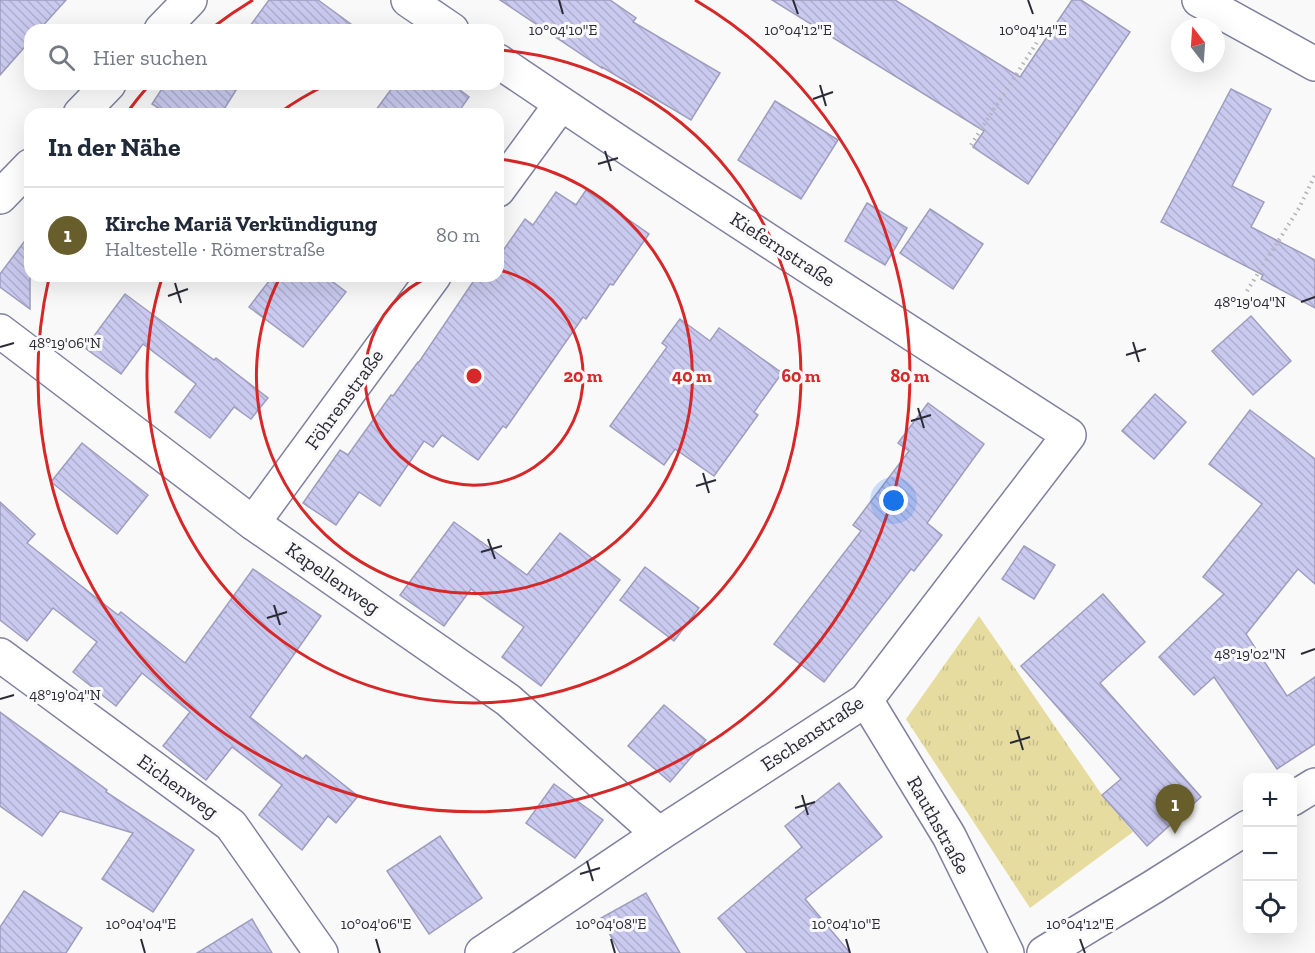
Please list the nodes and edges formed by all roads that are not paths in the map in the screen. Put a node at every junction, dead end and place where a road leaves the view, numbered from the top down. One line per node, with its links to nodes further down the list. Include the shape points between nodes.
1 (190, 0): 4 (street)
2 (408, 0): 5 (street)
3 (1199, 0): 6 (street)
4 (167, 24)
5 (443, 24)
6 (1315, 64)
7 (504, 65): 9 (street, Kiefernstraße)
8 (103, 90): 10 (street)
9 (561, 104): 12 (street); 16 (street, Kiefernstraße)
10 (86, 108)
11 (24, 172): 13 (street)
12 (504, 182)
13 (0, 197)
14 (430, 282): 17 (street, Föhrenstraße)
15 (0, 331): 17 (street, Kapellenweg)
16 (1069, 435): 19 (street, Eschenstraße)
17 (254, 523): 23 (street, Kapellenweg, via 508,700)
18 (0, 654): 24 (street, Eichenweg, via 231,825)
19 (866, 700): 23 (street, Eschenstraße); 26 (street, Rauthstraße, via 949,836)
20 (1315, 785): 21 (street)
21 (1297, 796)
22 (1243, 830): 27 (street)
23 (659, 834): 25 (street, Eschenstraße)
24 (321, 953)
25 (482, 953)
26 (1007, 953)
27 (1044, 953)

